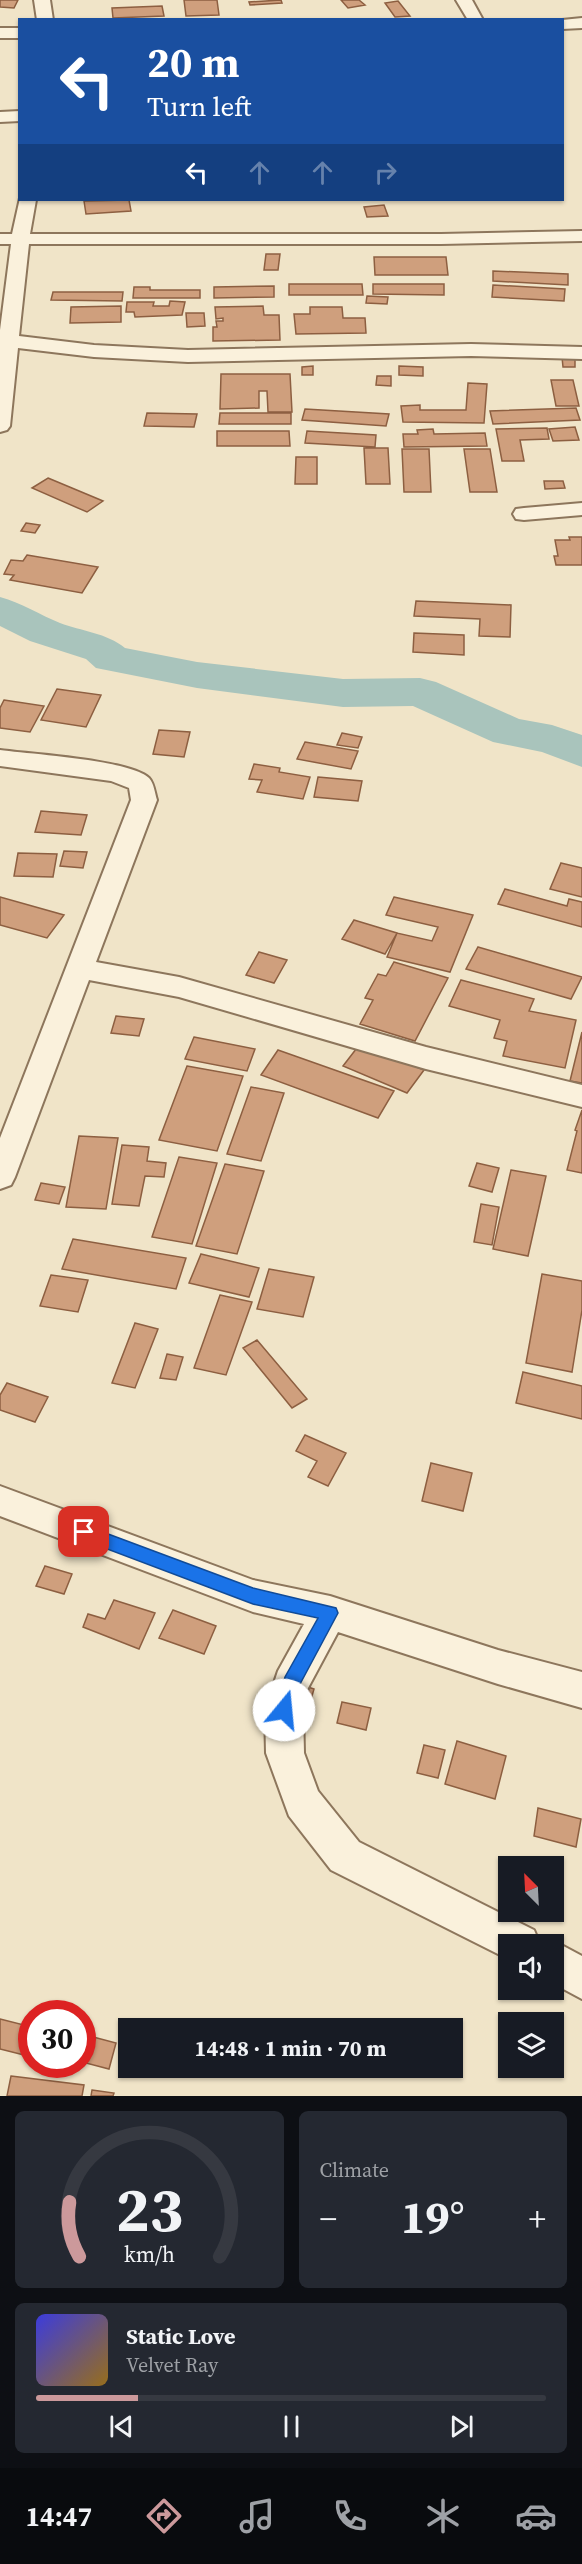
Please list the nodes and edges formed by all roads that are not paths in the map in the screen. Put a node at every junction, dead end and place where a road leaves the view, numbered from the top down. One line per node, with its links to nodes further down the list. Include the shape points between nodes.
1 (42, 0): 3 (street)
2 (464, 0): 4 (street)
3 (45, 18)
4 (475, 18)
5 (582, 23): 6 (street)
6 (564, 24)
7 (0, 33): 8 (street)
8 (18, 33)
9 (18, 116): 10 (street)
10 (0, 117)
11 (27, 201): 14 (street)
12 (582, 236): 14 (street)
13 (0, 239): 14 (street)
14 (20, 239): 15 (street)
15 (10, 341): 16 (street, via 188,356 471,350); 17 (street)
16 (582, 353)
17 (0, 426)
18 (582, 509): 19 (street)
19 (524, 514)
20 (0, 759): 21 (street, via 116,773 140,783 144,800)
21 (81, 969): 22 (street, via 179,987 426,1058); 23 (street)
22 (582, 1096)
23 (0, 1177)
24 (0, 1501): 25 (street, via 253,1596)
25 (330, 1613): 26 (street); 27 (street, via 291,1683 284,1710 285,1753 303,1803 345,1856)
26 (582, 1690)
27 (500, 1934)
28 (564, 1967): 29 (street)
29 (582, 1978)

